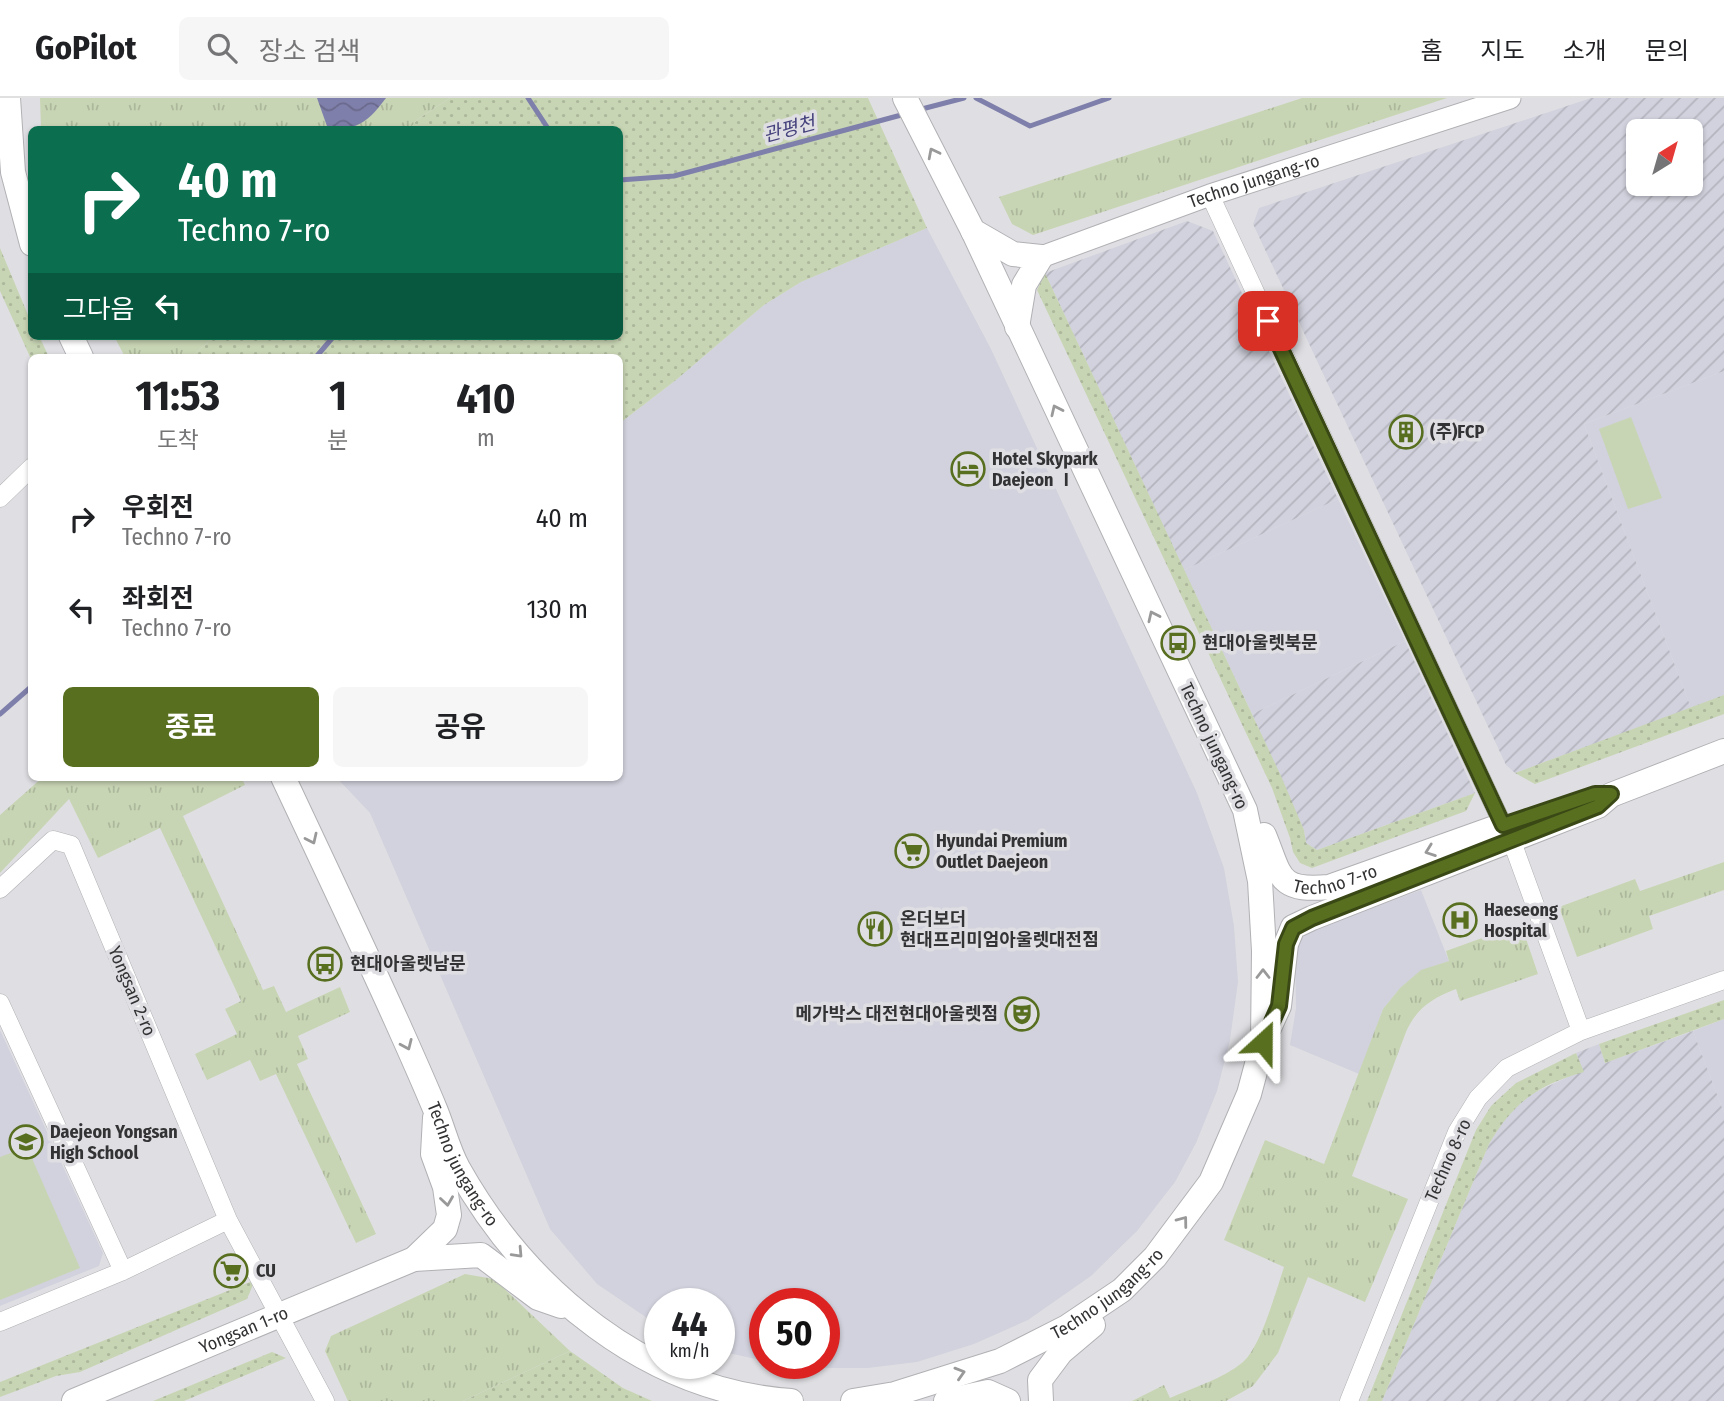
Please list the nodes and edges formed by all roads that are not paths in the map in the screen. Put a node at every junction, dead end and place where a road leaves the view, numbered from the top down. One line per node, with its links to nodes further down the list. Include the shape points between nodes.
1 (8, 98): 5 (main road, via 13,172)
2 (905, 98): 6 (main road, Techno jungang-ro, one-way to 2)
3 (1510, 98): 4 (street, Techno jungang-ro)
4 (1210, 195): 7 (street, Techno jungang-ro); 14 (street)
5 (28, 229)
6 (973, 231): 7 (main road, via 1013,254); 8 (main road, Techno jungang-ro)
7 (1041, 257): 8 (main road, via 1024,285)
8 (1017, 327): 13 (main road, Techno jungang-ro, one-way to 8)
9 (28, 471): 10 (street)
10 (0, 498)
11 (1724, 751): 14 (main road, Techno 7-ro, via 1611,794 1598,806)
12 (285, 781): 20 (main road, Techno jungang-ro, one-way to 20)
13 (1245, 810): 14 (main road, Techno 7-ro, one-way to 13, via 1329,887 1305,890 1285,882 1273,864 1265,837); 19 (main road, Techno jungang-ro, one-way to 13, via 1260,881)
14 (1507, 832): 18 (street); 19 (main road, Techno 7-ro, via 1293,928 1286,944 1279,1006)
15 (0, 889): 21 (street, Yongsan 2-ro, via 53,840 71,845)
16 (1724, 980): 18 (street, Techno 8-ro)
17 (0, 1003): 23 (street)
18 (1581, 1031): 37 (street, Techno 8-ro, via 1507,1068 1478,1098 1457,1132)
19 (1263, 1042): 24 (main road, Techno jungang-ro, one-way to 19, via 1155,1257 1211,1182 1250,1094)
20 (436, 1110): 22 (main road, one-way to 22, via 433,1154 449,1214 445,1229); 25 (main road, Techno jungang-ro, one-way to 25, via 457,1166 498,1232)
21 (228, 1220): 23 (street); 26 (street, Yongsan 2-ro)
22 (414, 1259): 25 (main road, via 481,1255 538,1298); 26 (main road, Yongsan 1-ro)
23 (124, 1270): 27 (street)
24 (1122, 1290): 28 (main road, Techno jungang-ro, one-way to 24, via 1000,1361 1067,1327); 36 (main road, via 1110,1311 1061,1352 1040,1380)
25 (575, 1312): 31 (main road, Techno jungang-ro, via 656,1365 711,1385)
26 (279, 1315): 29 (main road, Yongsan 1-ro); 30 (street, Yongsan 2-ro)
27 (0, 1322)
28 (895, 1394): 32 (main road, Techno jungang-ro); 33 (main road)
29 (74, 1401)
30 (325, 1401)
31 (791, 1401)
32 (853, 1401)
33 (930, 1401)
34 (946, 1401): 35 (main road, via 988,1392)
35 (1008, 1401)
36 (1041, 1401)
37 (1349, 1401)

